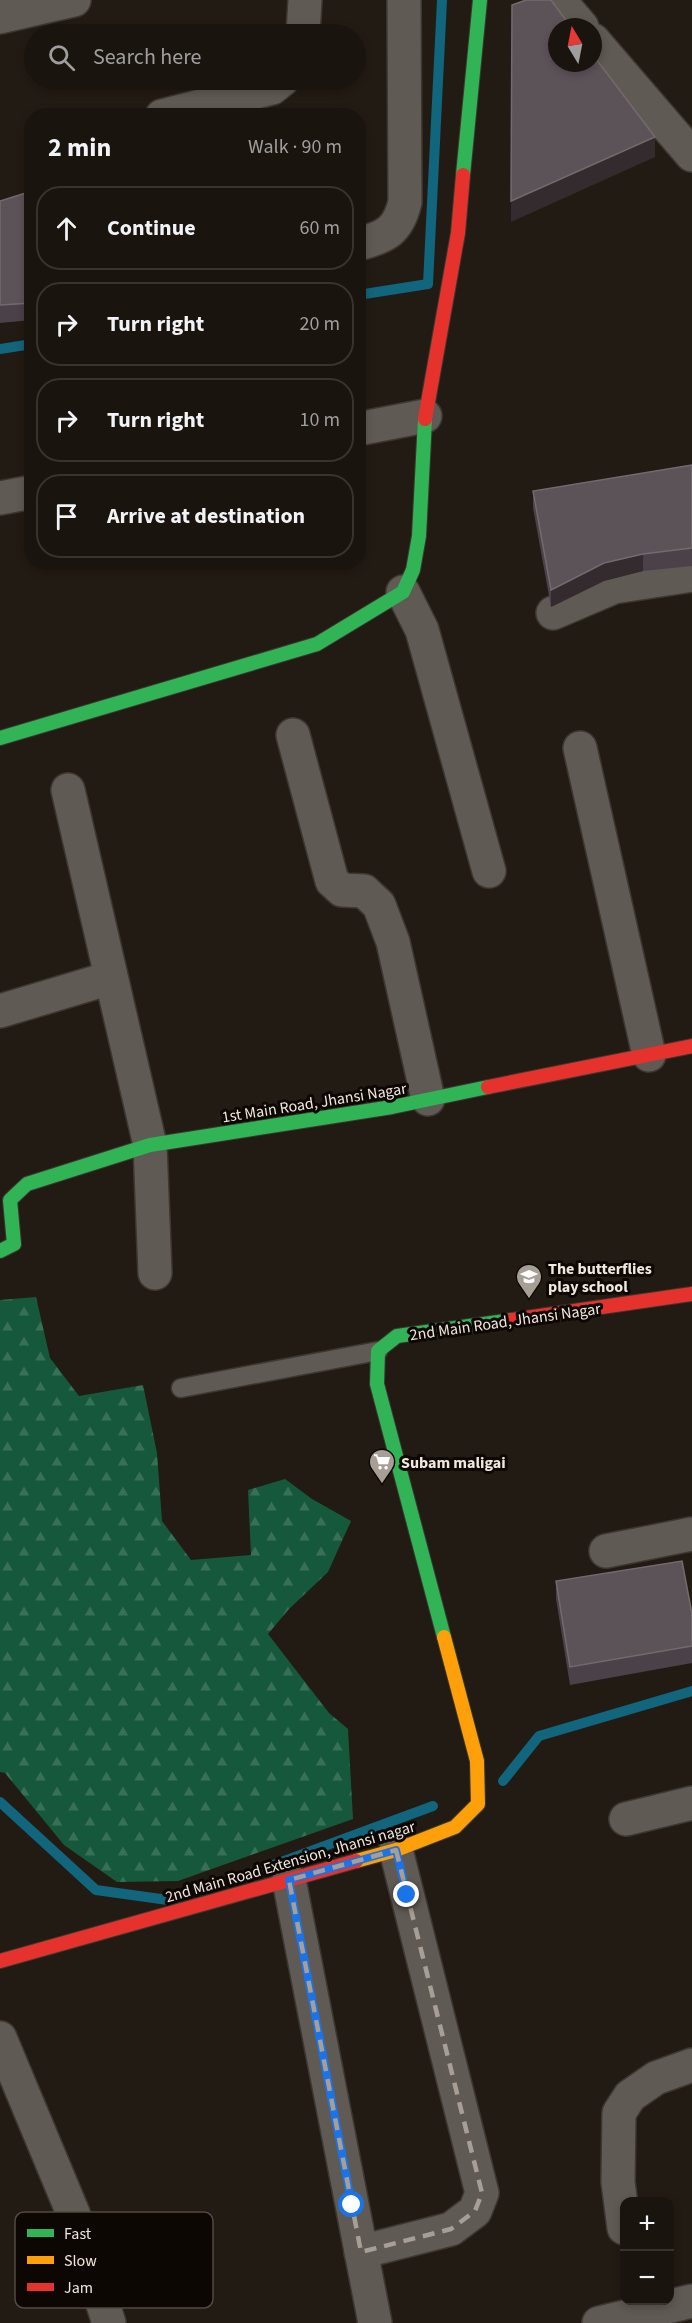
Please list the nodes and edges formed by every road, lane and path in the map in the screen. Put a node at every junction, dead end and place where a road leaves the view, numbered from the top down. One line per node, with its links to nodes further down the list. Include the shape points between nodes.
1 (74, 0): 6 (street)
2 (305, 0): 8 (street)
3 (404, 0): 13 (street, via 405,202 389,234)
4 (480, 0): 14 (street, via 458,233)
5 (559, 0): 7 (street)
6 (0, 16)
7 (574, 18)
8 (304, 24)
9 (602, 50): 12 (street)
10 (264, 90): 11 (street)
11 (193, 108)
12 (692, 155)
13 (366, 241)
14 (425, 416): 15 (street); 19 (street, via 419,536 413,570)
15 (366, 427)
16 (24, 494): 17 (street)
17 (0, 498)
18 (692, 575): 20 (street, via 614,588)
19 (403, 592): 22 (street, via 317,644); 25 (street, via 425,639)
20 (553, 613)
21 (293, 735): 30 (street, via 332,882 342,890 364,891 383,914 393,942)
22 (0, 738)
23 (580, 748): 29 (street)
24 (68, 790): 26 (street)
25 (489, 871)
26 (110, 978): 27 (street); 31 (street)
27 (0, 1011)
28 (692, 1046): 29 (street, 1st Main Road, Jhansi Nagar)
29 (649, 1055): 30 (street, 1st Main Road, Jhansi Nagar)
30 (428, 1099): 31 (street, 1st Main Road, Jhansi Nagar)
31 (150, 1144): 32 (street, 1st Main Road, Jhansi Nagar, via 27,1184 10,1200 14,1244); 33 (street)
32 (0, 1251)
33 (155, 1273)
34 (692, 1294): 35 (street, 2nd Main Road, Jhansi Nagar, via 397,1336)
35 (378, 1350): 36 (lane, 2nd Main Road, Jhansi Nagar); 41 (street, 2nd Main Road Extension, Jhansi nagar, via 377,1384 477,1761 478,1804 455,1827)
36 (182, 1388)
37 (692, 1534): 38 (street)
38 (606, 1551)
39 (692, 1803): 40 (street)
40 (626, 1819)
41 (396, 1850): 42 (street, 2nd Main Road Extension, Jhansi nagar); 48 (street, via 482,2193 475,2211 451,2229)
42 (289, 1880): 43 (street, 2nd Main Road Extension, Jhansi nagar); 48 (street)
43 (0, 1961)
44 (0, 2038): 47 (street)
45 (692, 2065): 46 (street, via 656,2078 630,2096 619,2113)
46 (620, 2197)
47 (73, 2212)
48 (362, 2252): 53 (street)
49 (692, 2301): 50 (street)
50 (636, 2307): 54 (street)
51 (104, 2308): 52 (street)
52 (109, 2323)
53 (375, 2323)
54 (599, 2323)

